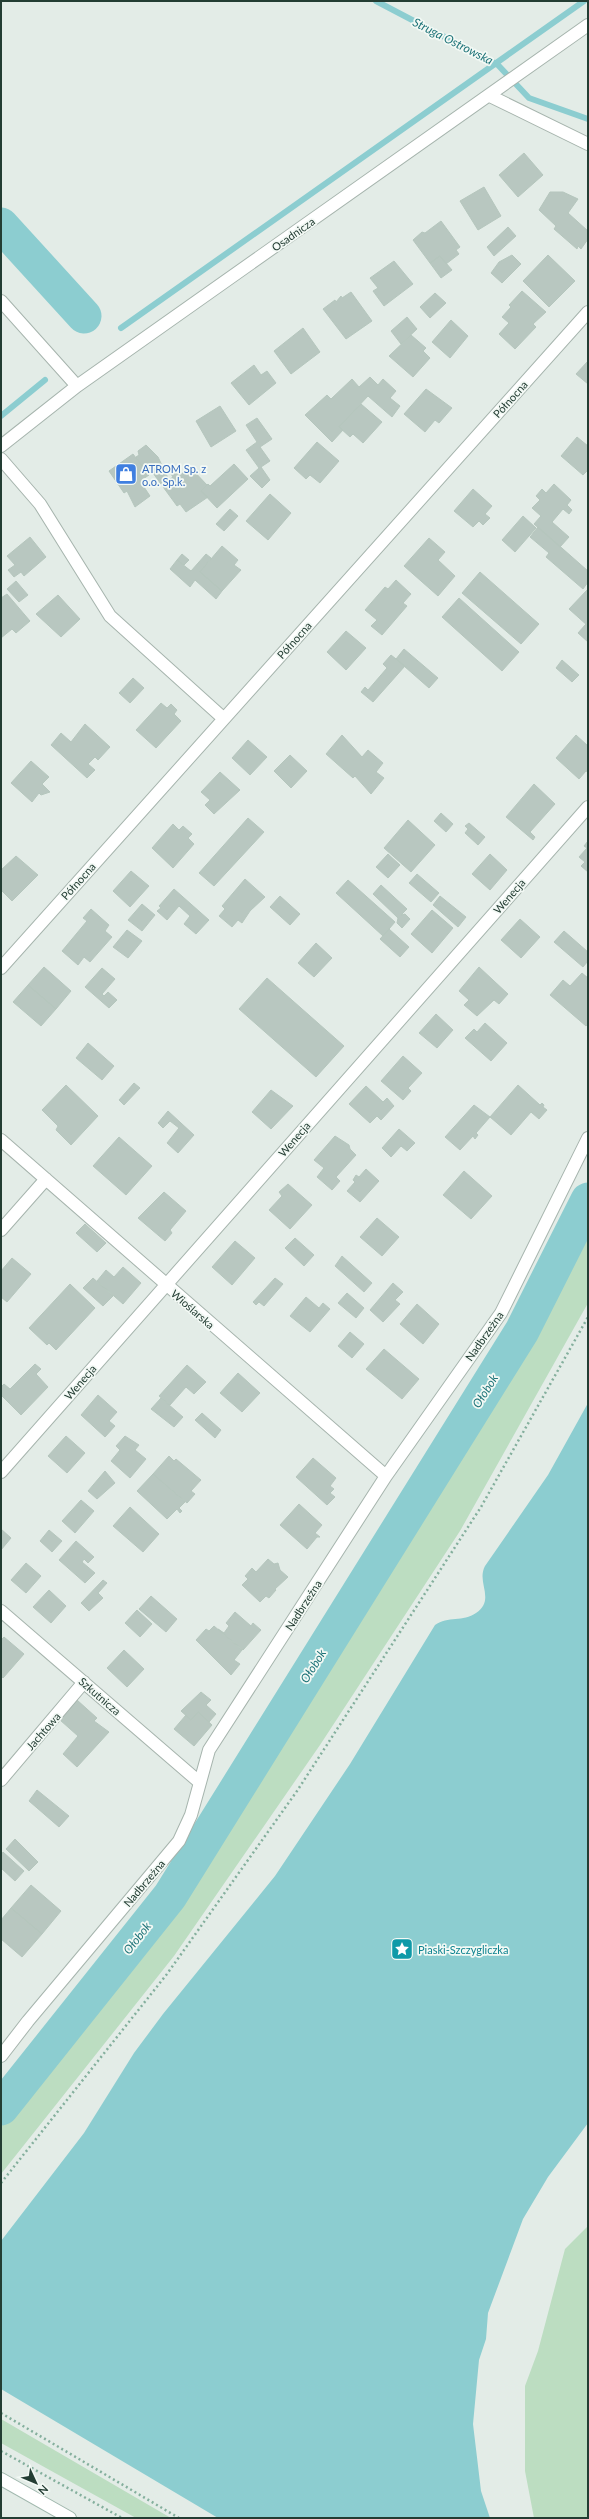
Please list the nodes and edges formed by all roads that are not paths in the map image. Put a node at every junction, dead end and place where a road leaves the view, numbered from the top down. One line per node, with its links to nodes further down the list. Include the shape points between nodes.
1 (588, 25): 2 (street, Osadnicza)
2 (490, 96): 3 (street); 6 (street, Osadnicza)
3 (588, 144)
4 (1, 301): 6 (street)
5 (588, 312): 9 (street, Północna)
6 (77, 386): 7 (street, Osadnicza)
7 (1, 446)
8 (1, 459): 9 (street, via 40,504 110,616)
9 (223, 718): 11 (street, Północna)
10 (588, 807): 16 (street, Wenecja)
11 (1, 968)
12 (588, 1138): 18 (street, Nadbrzeżna, via 501,1313)
13 (1, 1140): 14 (street, Wioślarska)
14 (46, 1179): 15 (street); 16 (street, Wioślarska)
15 (1, 1230)
16 (165, 1285): 17 (street, Wenecja); 18 (street, Wioślarska)
17 (1, 1472)
18 (386, 1476): 22 (street, Nadbrzeżna, via 209,1750)
19 (1, 1610): 20 (street, Szkutnicza)
20 (84, 1682): 21 (street, Jachtowa); 22 (street, Szkutnicza)
21 (1, 1780)
22 (198, 1781): 23 (street, Nadbrzeżna, via 190,1815 179,1841)
23 (1, 2056)
24 (1, 2479): 25 (street)
25 (70, 2518)

